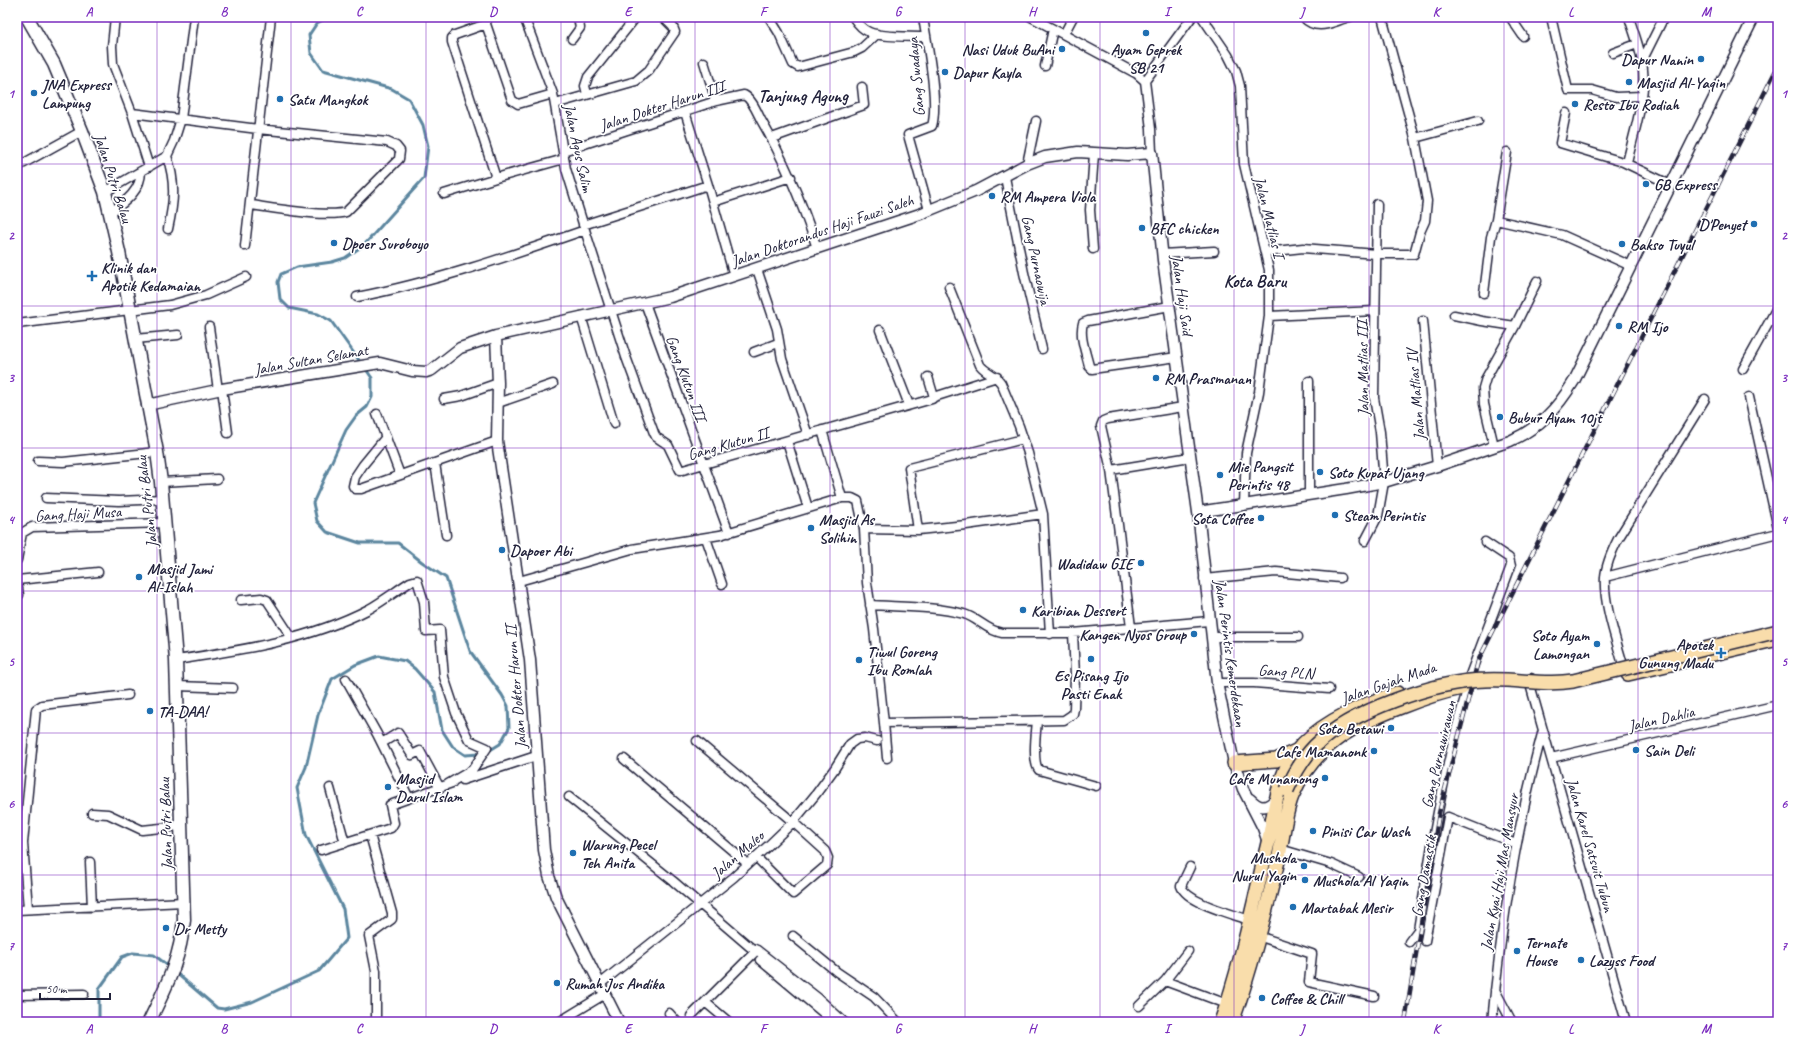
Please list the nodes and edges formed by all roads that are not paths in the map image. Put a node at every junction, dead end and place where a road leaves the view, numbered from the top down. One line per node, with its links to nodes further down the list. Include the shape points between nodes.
1 (27, 17): 50 (main road, Jalan Putri Balau, via 54,64)
2 (115, 17): 44 (street, via 113,64)
3 (194, 17): 46 (street)
4 (271, 17): 49 (street)
5 (524, 17): 38 (street, Jalan Agus Salim)
6 (578, 17): 30 (street, via 580,28)
7 (636, 17): 39 (street, via 588,77 585,86)
8 (663, 17): 39 (street, via 675,32 650,70 636,81)
9 (769, 17): 26 (street, via 793,64 798,67 854,52)
10 (853, 17): 26 (street, via 868,32)
11 (923, 17): 29 (street, Gang Swadaya)
12 (1031, 17): 25 (street)
13 (1074, 17): 27 (street)
14 (1192, 17): 36 (street)
15 (1202, 17): 81 (street, Jalan Matlias I, via 1236,71 1240,86 1244,164)
16 (1303, 17): 17 (street, via 1315,26)
17 (1350, 17)
18 (1382, 17): 52 (street)
19 (1510, 17): 28 (street)
20 (1551, 17): 40 (street, via 1568,90 1592,90 1616,97)
21 (1629, 17): 31 (street)
22 (1664, 17): 33 (street)
23 (1751, 18): 66 (street)
24 (486, 21): 38 (street, via 512,100 518,104); 64 (street, via 455,35 452,42)
25 (1053, 29): 27 (street); 35 (street)
26 (876, 34): 29 (street)
27 (1064, 34): 36 (street, via 1137,74)
28 (1523, 36)
29 (926, 37): 72 (street, Gang Swadaya, via 933,85 934,118 932,126 908,135)
30 (572, 39)
31 (1637, 44): 32 (street); 33 (street)
32 (1613, 53)
33 (1642, 61): 40 (street)
34 (704, 62): 41 (street)
35 (1045, 66)
36 (1145, 81): 54 (street, Jalan Haji Said)
37 (862, 87): 51 (street, via 865,104 863,106)
38 (553, 94): 42 (street, Jalan Agus Salim)
39 (587, 94): 42 (street)
40 (1642, 96): 58 (street)
41 (716, 101): 43 (street, Jalan Dokter Harun III); 51 (street, Jalan Dokter Harun III, via 740,95 747,97)
42 (555, 104): 56 (street, Jalan Agus Salim)
43 (684, 112): 56 (street, Jalan Dokter Harun III); 65 (street)
44 (132, 113): 46 (street); 61 (street)
45 (1566, 113): 58 (street, via 1560,143)
46 (180, 119): 49 (street); 57 (street)
47 (1036, 121): 59 (street)
48 (1478, 121): 52 (street)
49 (258, 129): 71 (street); 71 (street, via 387,142 396,146 400,156 352,208 342,213 301,212)
50 (82, 131): 60 (street); 67 (main road, Jalan Putri Balau)
51 (772, 138): 62 (street, Jalan Dokter Harun III)
52 (1415, 138): 83 (street, via 1427,201 1425,221 1414,254)
53 (1507, 152): 74 (street)
54 (1152, 153): 55 (street, Jalan Doktorandus Haji Fauzi Saleh); 82 (street, Jalan Haji Said)
55 (1094, 154): 59 (street, Jalan Doktorandus Haji Fauzi Saleh, via 1060,154); 79 (street, via 1090,210)
56 (564, 155): 64 (street, Jalan Dokter Harun III); 75 (street, Jalan Agus Salim)
57 (167, 156): 61 (street); 76 (street, via 174,182 173,206)
58 (1628, 163): 66 (street)
59 (1027, 164): 63 (street, Jalan Doktorandus Haji Fauzi Saleh)
60 (17, 167)
61 (145, 169): 67 (street); 73 (street, via 138,187 126,201)
62 (791, 176): 69 (street); 78 (street, Jalan Dokter Harun III)
63 (1005, 177): 72 (street, Jalan Doktorandus Haji Fauzi Saleh, via 976,192); 110 (street, Gang Purnaowija)
64 (496, 178): 68 (street, Jalan Dokter Harun III)
65 (708, 185): 69 (street); 75 (street)
66 (1671, 185): 84 (street)
67 (105, 192): 73 (main road, Jalan Putri Balau)
68 (444, 194)
69 (713, 202): 86 (street)
70 (1376, 204): 83 (street, Jalan Matlias III)
71 (251, 205): 77 (street)
72 (929, 210): 78 (street, Jalan Doktorandus Haji Fauzi Saleh)
73 (110, 213): 96 (main road, Jalan Putri Balau)
74 (1496, 220): 84 (street, via 1558,233); 90 (street, via 1491,237)
75 (584, 227): 91 (street, via 459,271 389,291); 95 (street, Jalan Agus Salim)
76 (168, 229)
77 (245, 246)
78 (817, 248): 85 (street, Jalan Doktorandus Haji Fauzi Saleh)
79 (1093, 249)
80 (1214, 251): 82 (street)
81 (1266, 252): 83 (street, via 1303,248); 100 (street, Jalan Matlias I, via 1270,282)
82 (1162, 254): 93 (street, Jalan Haji Said)
83 (1376, 254): 97 (street, Jalan Matlias III)
84 (1631, 266): 137 (street, via 1574,381 1559,403 1526,434)
85 (757, 269): 86 (street, Jalan Doktorandus Haji Fauzi Saleh); 109 (street, via 777,329)
86 (734, 276): 92 (street, Jalan Doktorandus Haji Fauzi Saleh, via 670,298)
87 (246, 277): 96 (street, via 206,294 170,305)
88 (1537, 281): 103 (street)
89 (949, 287): 114 (street, via 980,365)
90 (1484, 293)
91 (357, 297)
92 (645, 302): 95 (street, Jalan Doktorandus Haji Fauzi Saleh); 142 (street, Gang Klutun III)
93 (1170, 306): 112 (street, Jalan Haji Said); 112 (street, via 1088,321 1083,323 1083,340 1092,369)
94 (1778, 306): 113 (street)
95 (611, 309): 99 (street, Jalan Doktorandus Haji Fauzi Saleh); 142 (street, Gang Klutun II, via 656,437 668,445 681,470)
96 (129, 311): 102 (street); 108 (main road, Jalan Putri Balau)
97 (1375, 311): 100 (street); 148 (street, Jalan Matlias III, via 1374,398)
98 (1454, 315): 103 (street)
99 (581, 316): 107 (street, Jalan Doktorandus Haji Fauzi Saleh); 129 (street)
100 (1269, 316): 153 (street, Jalan Matlias I, via 1259,392 1246,454)
101 (1423, 321): 143 (street, Jalan Matlias IV)
102 (17, 324)
103 (1515, 326): 137 (street, via 1483,388)
104 (209, 327): 119 (street)
105 (880, 330): 126 (street)
106 (178, 335): 108 (street)
107 (496, 336): 117 (street, Jalan Dokter Harun II); 119 (street, Jalan Sultan Selamat, via 460,348 426,372 380,363)
108 (134, 339): 125 (main road, Jalan Putri Balau)
109 (778, 344): 111 (street); 132 (street)
110 (1042, 349)
111 (754, 352)
112 (1177, 357): 127 (street, Jalan Haji Said)
113 (1744, 369)
114 (996, 376): 120 (street, Gang Klutun II); 134 (street, via 1006,394)
115 (928, 377): 120 (street)
116 (1309, 381): 149 (street)
117 (498, 383): 122 (street); 124 (street, Jalan Dokter Harun II)
118 (553, 384): 124 (street)
119 (220, 390): 125 (street, Jalan Sultan Selamat); 131 (street)
120 (934, 397): 126 (street, Gang Klutun II)
121 (1749, 397): 158 (street)
122 (444, 399)
123 (1705, 399): 169 (street, via 1618,539)
124 (498, 403): 136 (street, Jalan Dokter Harun II)
125 (147, 404): 138 (main road, Jalan Putri Balau)
126 (909, 405): 130 (street, Gang Klutun II)
127 (1183, 407): 139 (street, Jalan Haji Said); 144 (street, via 1103,421 1101,426)
128 (377, 414): 133 (street)
129 (614, 424)
130 (822, 430): 132 (street, Gang Klutun II); 151 (street)
131 (228, 433)
132 (808, 435): 135 (street, Gang Klutun II)
133 (386, 437): 145 (street); 145 (street, via 363,465 355,477 353,486 358,490)
134 (1023, 439): 156 (street); 160 (street, via 909,468)
135 (787, 440): 142 (street, Gang Klutun II); 154 (street)
136 (497, 441): 141 (street); 173 (street, Jalan Dokter Harun II)
137 (1494, 446): 143 (street)
138 (156, 452): 140 (street, via 63,462); 147 (main road, Jalan Putri Balau)
139 (1190, 457): 144 (street); 155 (street, Jalan Haji Said)
140 (38, 461)
141 (435, 463): 145 (street); 163 (street)
142 (705, 463): 161 (street, Gang Klutun III)
143 (1437, 466): 148 (street)
144 (1111, 470): 180 (street)
145 (400, 475)
146 (217, 479): 147 (street)
147 (162, 482): 152 (main road, Jalan Putri Balau)
148 (1384, 482): 149 (street); 165 (street, Jalan Matlias III, via 1378,516)
149 (1309, 494): 153 (street)
150 (46, 498): 152 (street, via 119,501)
151 (842, 498): 154 (street); 159 (street, via 858,501)
152 (163, 499): 157 (main road, Jalan Putri Balau)
153 (1244, 504): 155 (street)
154 (808, 508): 161 (street)
155 (1198, 512): 171 (street, Jalan Perintis Kemerdekaan)
156 (1043, 514): 160 (street); 183 (street)
157 (165, 522): 167 (street, Gang Haji Musa, via 32,527 22,533); 188 (main road, Jalan Putri Balau)
158 (1778, 528)
159 (864, 529): 160 (street); 177 (street)
160 (918, 530)
161 (729, 533): 164 (street)
162 (1778, 533): 169 (street)
163 (446, 535)
164 (706, 538): 173 (street, via 632,549); 174 (street)
165 (1365, 541)
166 (1485, 542): 191 (street, Gang Purnawirawan, via 1509,558 1511,566)
167 (17, 560)
168 (98, 572): 172 (street)
169 (1605, 577): 189 (street, via 1607,600)
170 (1340, 578): 171 (street, via 1276,572)
171 (1204, 579): 178 (street, Jalan Perintis Kemerdekaan)
172 (17, 580): 175 (street)
173 (519, 581): 208 (street, Jalan Dokter Harun II, via 530,660)
174 (722, 584)
175 (19, 595)
176 (241, 600): 186 (street, via 268,600)
177 (870, 606): 183 (street, via 915,607 957,612 977,619 996,632); 200 (street)
178 (1210, 621): 180 (street); 184 (street, Jalan Perintis Kemerdekaan)
179 (1778, 626): 189 (main road, Jalan Gajah Mada)
180 (1131, 627): 182 (street)
181 (1778, 631): 217 (main road, bridge, via 1573,681 1556,683 1477,680 1409,696 1360,716 1325,737 1306,756)
182 (1073, 633): 183 (street); 199 (street, via 1073,714 1064,720)
183 (1050, 634)
184 (1212, 637): 185 (street); 193 (street, Jalan Perintis Kemerdekaan)
185 (1298, 637)
186 (292, 638): 188 (street, via 253,648); 213 (street, via 345,620 417,580 424,602 426,631 440,630 444,677 458,720 469,740 487,748 472,770)
187 (1778, 639): 189 (main road, Jalan Gajah Mada)
188 (176, 660): 194 (main road, Jalan Putri Balau)
189 (1624, 669): 192 (main road, Jalan Gajah Mada, via 1568,688)
190 (346, 679): 205 (street)
191 (1469, 681): 192 (main road, Jalan Gajah Mada, via 1497,685); 204 (main road, Jalan Gajah Mada, via 1427,684 1363,706 1335,720); 207 (main road, Jalan Gajah Mada, via 1363,722 1340,736); 245 (street, Gang Purnawirawan, via 1446,771 1418,930)
192 (1531, 682): 201 (street, Jalan Karel Satsuit Tubun)
193 (1217, 683): 196 (street, Gang PLN); 212 (street, Jalan Perintis Kemerdekaan)
194 (177, 686): 195 (street); 224 (main road, Jalan Putri Balau)
195 (233, 688)
196 (1329, 689)
197 (128, 695): 239 (street, via 42,705 36,709 23,843)
198 (1778, 705): 210 (street, Jalan Dahlia)
199 (1037, 721): 200 (street); 214 (street, via 1036,767)
200 (884, 723): 209 (street)
201 (1543, 729): 210 (street, Jalan Karel Satsuit Tubun); 228 (street, Jalan Kyai Haji Mas Mansyur, via 1528,783)
202 (697, 741): 223 (street)
203 (877, 741): 223 (street, Jalan Maleo, via 865,738 857,739 850,744 835,768)
204 (1307, 741): 206 (main road, Jalan Gajah Mada); 207 (main road)
205 (382, 743): 216 (street, via 398,733 412,755 420,751); 220 (street)
206 (1296, 751): 212 (main road, via 1276,760); 217 (main road, Jalan Gajah Mada, via 1283,774)
207 (1319, 754): 221 (main road, Jalan Gajah Mada, via 1299,782)
208 (536, 756): 213 (street); 249 (street, Jalan Dokter Harun II, via 544,850 549,876 556,896)
209 (887, 758)
210 (1551, 758): 273 (street, Jalan Karel Satsuit Tubun)
211 (624, 759): 233 (street)
212 (1234, 763): 218 (street, Jalan Perintis Kemerdekaan)
213 (448, 784): 216 (street)
214 (1096, 786)
215 (330, 788): 227 (street)
216 (440, 788): 220 (street)
217 (1283, 794): 218 (street, via 1262,808); 221 (main road); 226 (main road, Jalan Gajah Mada)
218 (1247, 796): 226 (street, Jalan Perintis Kemerdekaan)
219 (568, 797): 237 (street)
220 (409, 798): 225 (street, via 390,804 394,823 391,828)
221 (1289, 806): 229 (main road, Jalan Gajah Mada)
222 (92, 813): 224 (street, via 108,814 142,830)
223 (792, 822): 231 (street, Jalan Maleo); 231 (street, via 825,851 827,865 793,894)
224 (180, 826): 236 (main road, Jalan Putri Balau)
225 (370, 835): 227 (street); 261 (street, via 392,913 392,919 370,934 369,939 376,971)
226 (1268, 842): 241 (main road, Jalan Gajah Mada)
227 (345, 843): 230 (street)
228 (1516, 844): 244 (street, Gang Damastik, via 1448,817); 250 (street, Jalan Kyai Haji Mas Mansyur)
229 (1280, 849): 235 (street, via 1331,864); 243 (main road, Jalan Gajah Mada)
230 (321, 850)
231 (756, 857): 233 (street, Jalan Maleo)
232 (90, 862): 238 (street)
233 (748, 864): 237 (street, Jalan Maleo)
234 (1190, 867): 241 (street, via 1181,886 1183,890 1215,908)
235 (1359, 877)
236 (184, 902): 238 (street); 260 (main road, Jalan Putri Balau, via 179,955)
237 (699, 904): 246 (street); 249 (street, Jalan Maleo)
238 (92, 907): 239 (street)
239 (28, 909): 240 (street)
240 (17, 910)
241 (1249, 920): 256 (main road, Jalan Gajah Mada)
242 (793, 936): 268 (street, via 831,968 874,997)
243 (1258, 936): 254 (street, via 1312,954 1309,982); 270 (main road, Jalan Gajah Mada)
244 (1425, 941)
245 (1408, 942)
246 (753, 950): 255 (street); 266 (street); 267 (street, via 818,998)
247 (1188, 951): 248 (street)
248 (1165, 981): 256 (street); 257 (street)
249 (600, 984): 253 (street, Jalan Dokter Harun II)
250 (1495, 990): 271 (street, Jalan Kyai Haji Mas Mansyur); 272 (street)
251 (17, 994): 252 (street)
252 (84, 994)
253 (605, 994): 262 (street); 263 (street, Jalan Dokter Harun II)
254 (1374, 996)
255 (705, 1002): 259 (street); 265 (street)
256 (1227, 1004): 269 (main road, Jalan Gajah Mada)
257 (1139, 1006)
258 (669, 1013): 264 (street)
259 (691, 1016)
260 (148, 1022)
261 (376, 1022)
262 (559, 1022)
263 (619, 1022)
264 (677, 1022)
265 (729, 1022)
266 (834, 1022)
267 (844, 1022)
268 (898, 1022)
269 (1220, 1022)
270 (1232, 1022)
271 (1492, 1022)
272 (1512, 1022)
273 (1626, 1022)

